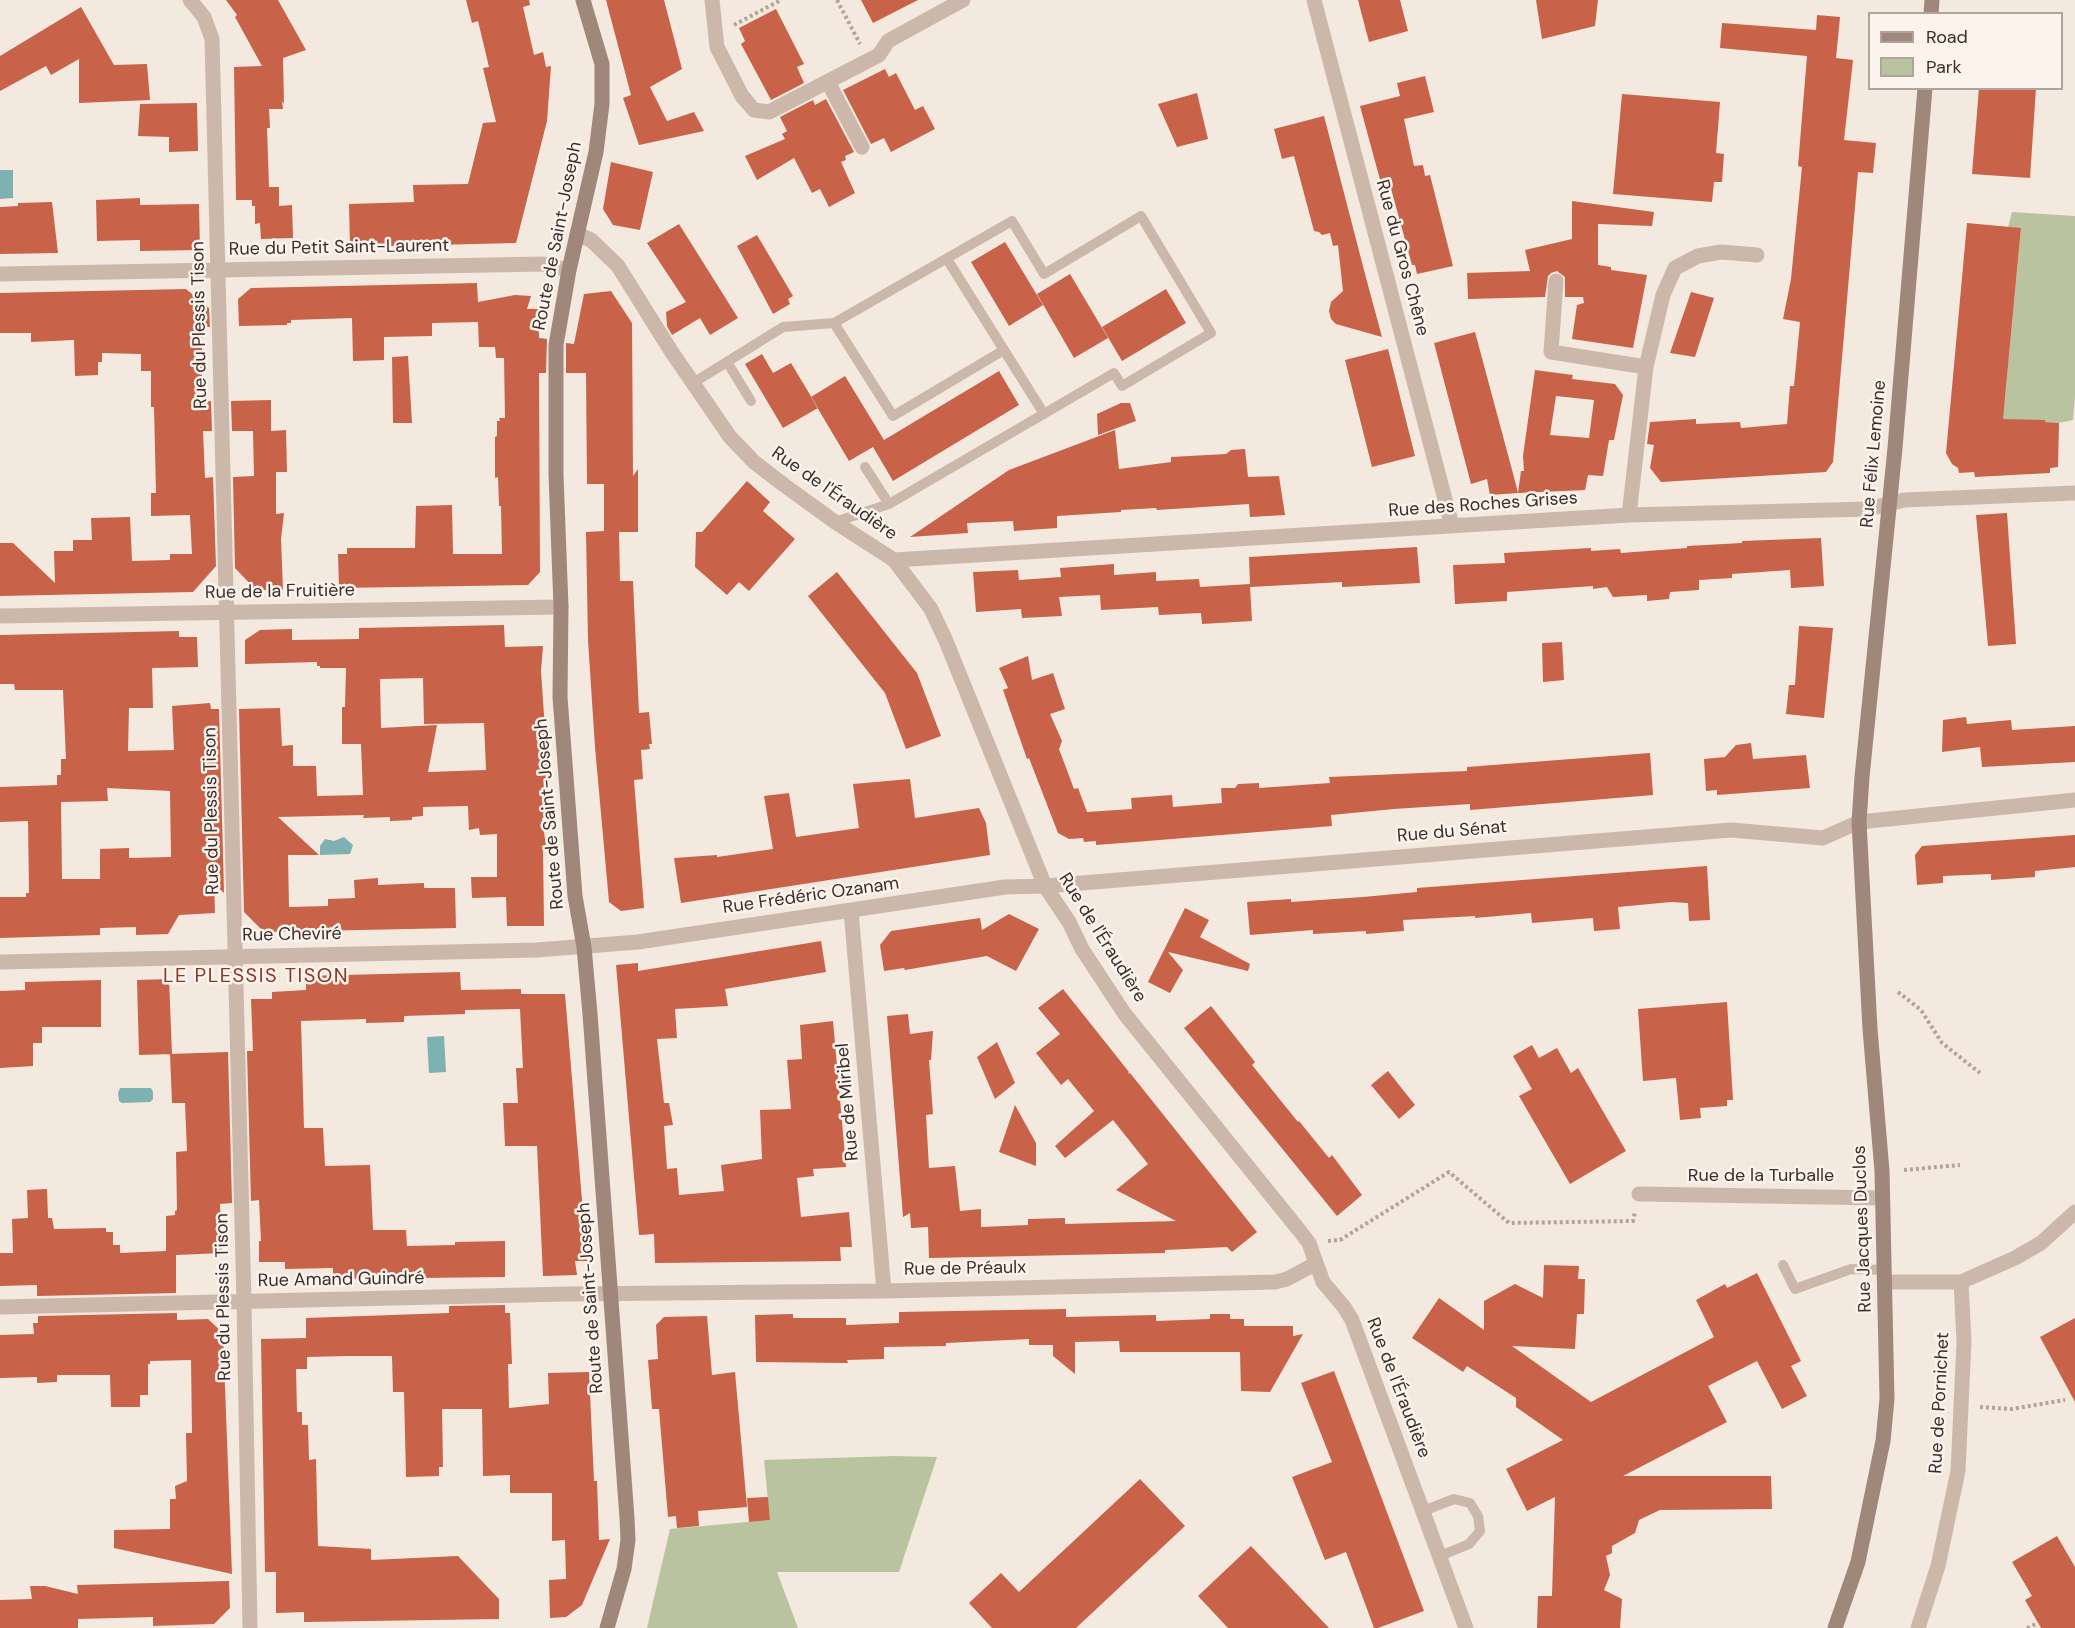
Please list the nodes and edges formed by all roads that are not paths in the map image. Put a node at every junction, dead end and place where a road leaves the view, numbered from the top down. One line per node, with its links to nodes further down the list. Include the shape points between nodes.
1 (190, 0): 12 (street, Rue du Plessis Tison, via 204,17 212,39)
2 (583, 0): 9 (street, Route de Saint-Joseph, via 602,64 603,84 596,152)
3 (712, 0): 6 (street, via 717,47 742,96 754,110 769,112)
4 (963, 0): 6 (street, via 888,41 879,55)
5 (1314, 0): 29 (street, Rue du Gros Chêne)
6 (828, 82): 8 (street)
7 (1925, 90): 26 (street, Rue Félix Lemoine)
8 (862, 147)
9 (577, 234): 13 (street, Route de Saint-Joseph); 20 (street, Rue de l'Éraudière, via 591,240 618,266)
10 (1757, 255): 19 (street, via 1721,252 1698,256 1675,268 1663,295)
11 (947, 259): 16 (lane); 17 (lane); 22 (lane, via 1012,221 1044,274 1142,216 1210,333 1122,386 1113,373)
12 (218, 269): 13 (street, Rue du Petit Saint-Laurent, via 543,264); 14 (street, Rue du Petit Saint-Laurent); 32 (street, Rue du Plessis Tison)
13 (569, 270): 31 (street, Route de Saint-Joseph, via 556,345)
14 (0, 274)
15 (1556, 281): 19 (street, via 1551,352)
16 (834, 323): 17 (lane, via 893,416); 18 (lane, via 783,327)
17 (1004, 350): 22 (lane)
18 (727, 362): 20 (lane); 21 (lane)
19 (1646, 367): 27 (street)
20 (693, 383): 28 (street, Rue de l'Éraudière, via 730,437 754,462)
21 (751, 401)
22 (1044, 414): 25 (lane)
23 (865, 467): 25 (lane)
24 (2075, 493): 26 (street, Rue des Roches Grises, via 1904,500)
25 (889, 504): 28 (lane)
26 (1889, 504): 27 (street, Rue des Roches Grises, via 1869,509); 35 (street, Rue Félix Lemoine)
27 (1629, 515): 29 (street, Rue des Roches Grises)
28 (835, 522): 30 (street, Rue de l'Éraudière)
29 (1452, 526): 30 (street, Rue des Roches Grises)
30 (894, 560): 36 (street, Rue de l'Éraudière, via 931,609 946,641)
31 (561, 607): 32 (street, Rue de la Fruitière); 38 (street, Route de Saint-Joseph, via 561,709 575,896)
32 (226, 613): 33 (street, Rue de la Fruitière); 39 (street, Rue du Plessis Tison)
33 (0, 616)
34 (2075, 800): 35 (street, Rue du Sénat)
35 (1859, 822): 36 (street, Rue du Sénat, via 1823,838 1731,830); 42 (street, Rue Jacques Duclos)
36 (1045, 886): 37 (street, Rue Frédéric Ozanam, via 1005,887); 44 (street, Rue de l'Éraudière, via 1124,1013 1309,1244)
37 (850, 910): 38 (street, Rue Frédéric Ozanam, via 638,942); 48 (street, Rue de Miribel)
38 (584, 946): 39 (street, Rue Cheviré, via 526,951); 49 (street, Route de Saint-Joseph)
39 (235, 956): 40 (street, Rue Cheviré); 50 (street, Rue du Plessis Tison)
40 (0, 962)
41 (1639, 1194): 42 (street, Rue de la Turballe)
42 (1882, 1198): 46 (street, Rue Jacques Duclos)
43 (2075, 1212): 47 (street, via 2041,1243)
44 (1315, 1264): 48 (street, Rue de Préaulx, via 1287,1280 1275,1282); 52 (street, Rue de l'Éraudière, via 1323,1282 1352,1320)
45 (1784, 1265): 46 (lane, via 1795,1289 1851,1269)
46 (1885, 1276): 47 (street); 57 (street, Rue Jacques Duclos, via 1887,1399 1883,1441 1858,1562)
47 (1961, 1282): 58 (street, Rue de Pornichet, via 1964,1342 1958,1471 1938,1566)
48 (884, 1291): 49 (street, Rue de Préaulx)
49 (611, 1295): 50 (street, Rue Amand Guindré); 55 (street, Route de Saint-Joseph, via 628,1540)
50 (244, 1302): 51 (street, Rue Amand Guindré); 54 (street, Rue du Plessis Tison)
51 (0, 1307)
52 (1423, 1511): 53 (street, Rue de l'Éraudière); 53 (lane, via 1454,1499 1470,1503 1478,1516 1480,1531 1469,1544)
53 (1440, 1556): 56 (street, Rue de l'Éraudière)
54 (250, 1628)
55 (607, 1628)
56 (1466, 1628)
57 (1835, 1628)
58 (1918, 1628)

